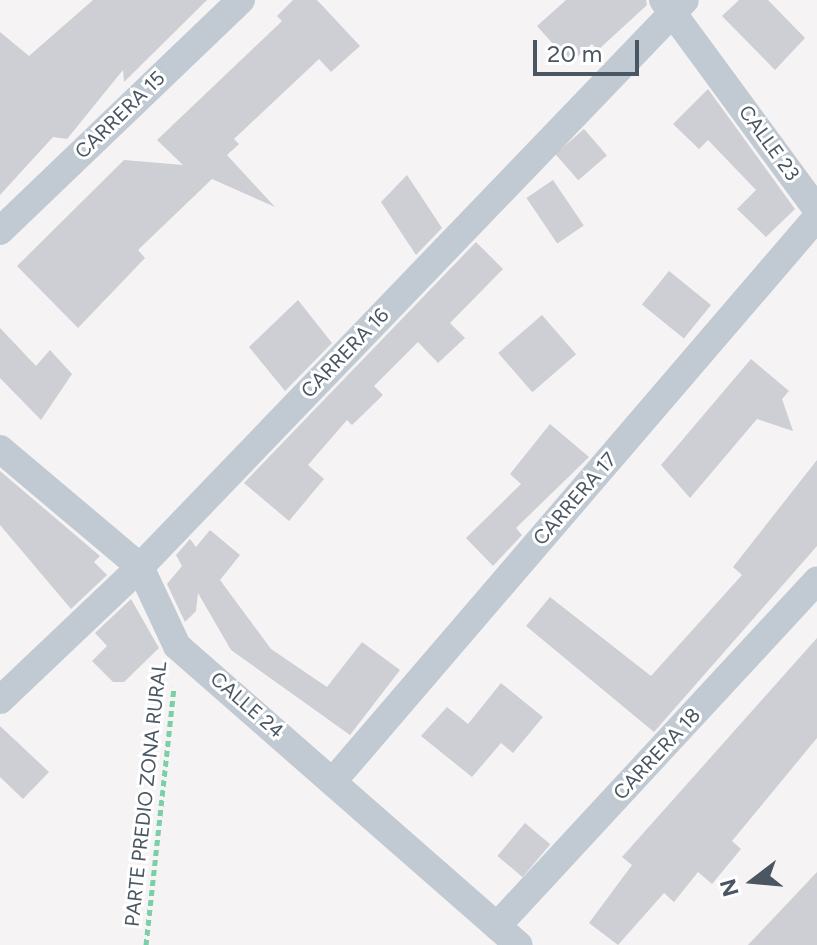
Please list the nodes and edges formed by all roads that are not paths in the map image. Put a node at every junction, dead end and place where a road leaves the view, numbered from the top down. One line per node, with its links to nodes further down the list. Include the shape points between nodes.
1 (241, 0): 5 (street, CARRERA 15)
2 (674, 4): 3 (street, CALLE 23); 7 (street, CARRERA 16)
3 (817, 210)
4 (817, 217): 10 (street, CARRERA 17)
5 (0, 231)
6 (0, 449): 7 (street, CALLE 24)
7 (140, 567): 9 (street, CARRERA 16); 10 (street, CALLE 24, via 177,646)
8 (817, 581): 11 (street, CARRERA 18)
9 (0, 700)
10 (334, 780): 11 (street, CALLE 24)
11 (497, 926): 12 (street, CALLE 24)
12 (518, 945)

